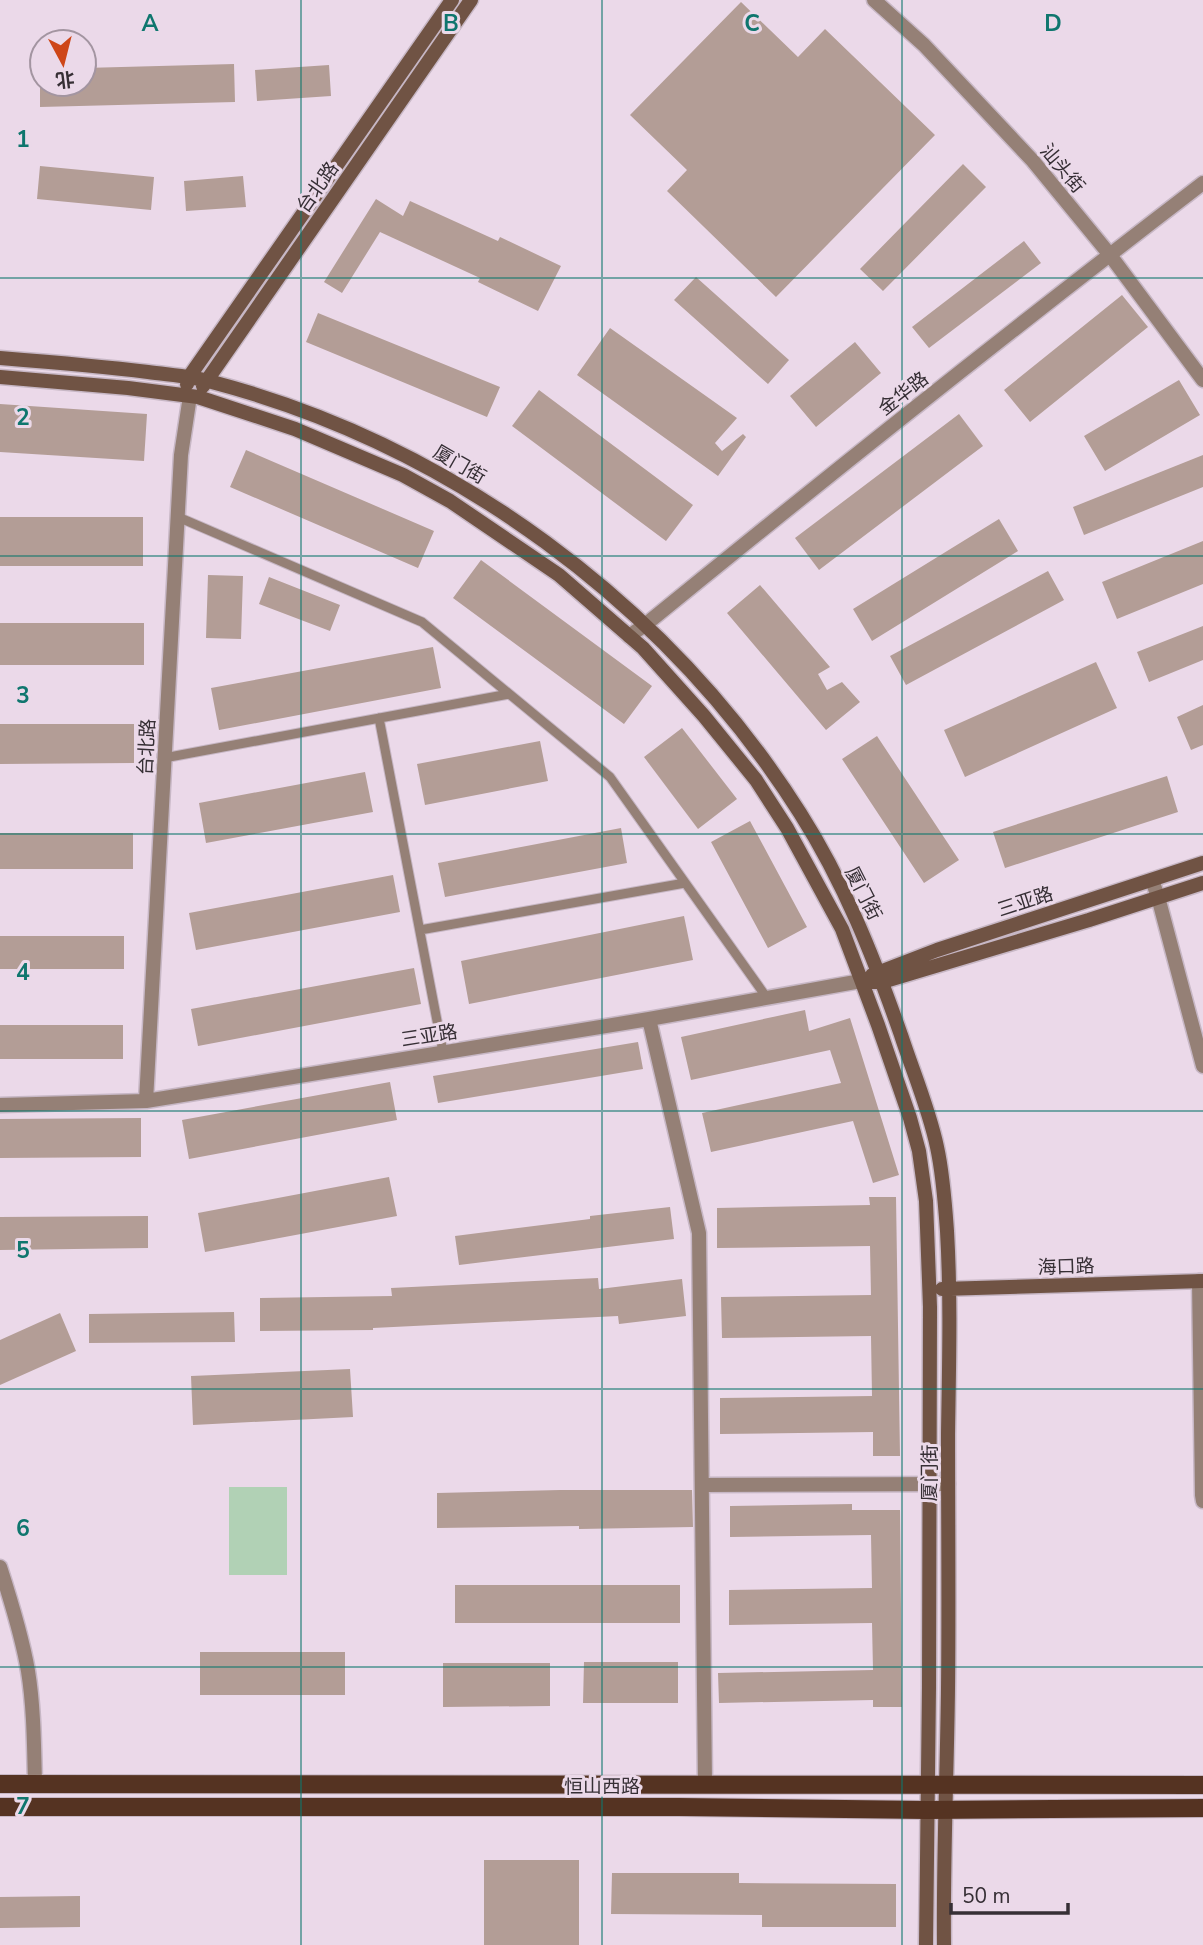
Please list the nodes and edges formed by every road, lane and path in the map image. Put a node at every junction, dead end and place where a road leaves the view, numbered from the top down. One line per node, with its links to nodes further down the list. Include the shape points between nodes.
1 (452, 0): 8 (main road, 台北路)
2 (471, 0): 9 (main road, 台北路)
3 (873, 0): 5 (street, 汕头街, via 924,44)
4 (1203, 183): 5 (street, 金华路)
5 (1110, 254): 10 (street, 汕头街); 13 (street, 金华路)
6 (0, 358): 8 (main road, 厦门街)
7 (0, 377): 11 (main road, 厦门街)
8 (189, 377): 9 (main road, 厦门街); 11 (main road, 台北路)
9 (206, 380): 11 (main road, 台北路); 13 (main road, 厦门街, via 302,411 460,485 571,561)
10 (1203, 380)
11 (190, 396): 12 (street, 台北路); 14 (main road, 厦门街, via 307,433 403,475 559,575)
12 (178, 517): 15 (lane, via 422,622); 17 (street, 台北路)
13 (645, 625): 14 (street, 金华路); 24 (main road, 厦门街, via 719,704 771,769 859,921)
14 (629, 636): 25 (main road, 厦门街, via 756,780 836,918)
15 (509, 694): 16 (lane); 20 (lane, via 610,778)
16 (379, 718): 17 (lane); 23 (lane)
17 (164, 758): 30 (street, 台北路)
18 (1203, 863): 19 (main road, 三亚路)
19 (1152, 880): 22 (street); 24 (main road, 三亚路, via 937,950)
20 (685, 883): 23 (lane); 26 (lane)
21 (1203, 883): 22 (main road, 三亚路)
22 (1158, 897): 24 (main road, 三亚路); 29 (street)
23 (420, 930): 28 (lane)
24 (880, 977): 25 (main road, 三亚路); 33 (main road, 厦门街, via 937,1147 945,1199)
25 (861, 981): 26 (street, 三亚路); 34 (main road, 厦门街, via 919,1151)
26 (767, 998): 27 (street, 三亚路)
27 (649, 1019): 28 (street, 三亚路); 36 (street, via 699,1233)
28 (443, 1052): 30 (street, 三亚路)
29 (1203, 1066)
30 (146, 1101): 31 (street, 三亚路)
31 (0, 1105)
32 (1201, 1281): 33 (main road, 海口路); 38 (street)
33 (949, 1289): 34 (main road, 海口路); 35 (main road, 厦门街)
34 (930, 1290): 37 (main road, 厦门街)
35 (948, 1484): 37 (street); 44 (main road, 厦门街)
36 (703, 1485): 37 (street); 42 (street)
37 (929, 1485): 43 (main road, 厦门街)
38 (1203, 1501)
39 (0, 1567): 41 (street, via 28,1672)
40 (0, 1784): 41 (main road, 恒山西路)
41 (35, 1784): 42 (main road, 恒山西路)
42 (705, 1784): 43 (main road, 恒山西路)
43 (928, 1784): 44 (main road, 恒山西路); 48 (main road, 厦门街)
44 (946, 1785): 45 (main road, 恒山西路); 49 (main road, 厦门街)
45 (1203, 1785)
46 (0, 1807): 48 (main road, 恒山西路)
47 (1203, 1808): 49 (main road, 恒山西路)
48 (927, 1810): 49 (main road, 恒山西路); 50 (main road, 厦门街)
49 (946, 1810): 51 (main road, 厦门街)
50 (926, 1945)
51 (944, 1945)

